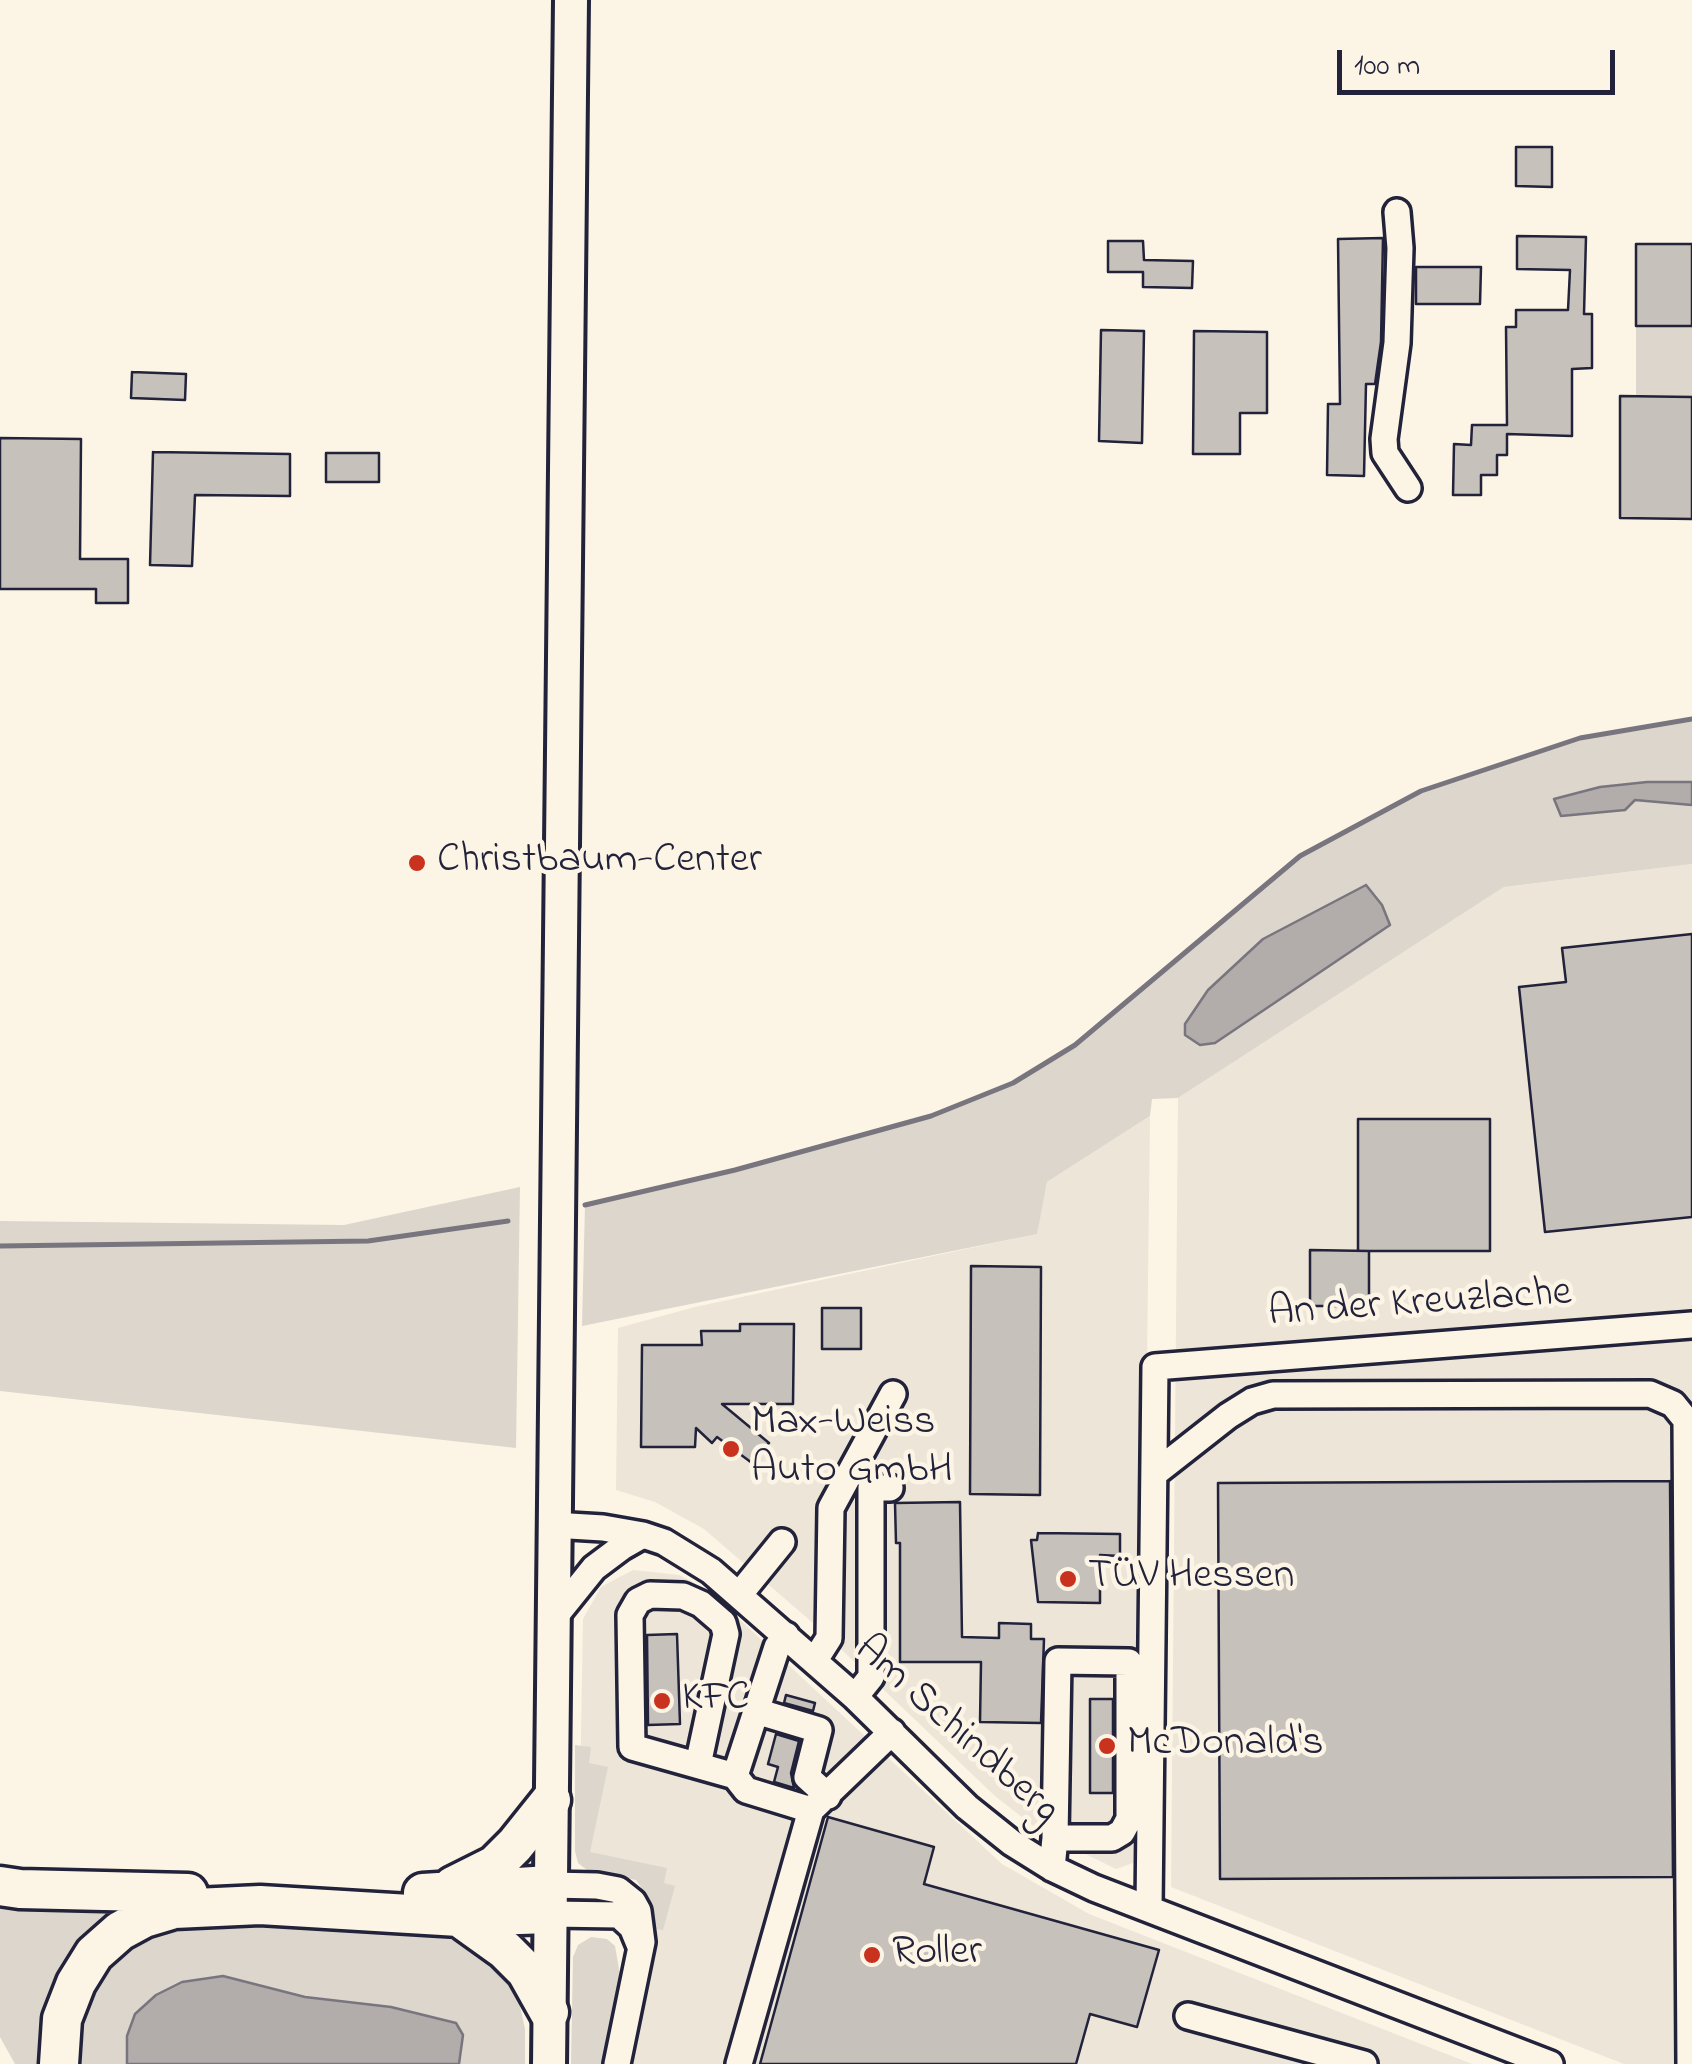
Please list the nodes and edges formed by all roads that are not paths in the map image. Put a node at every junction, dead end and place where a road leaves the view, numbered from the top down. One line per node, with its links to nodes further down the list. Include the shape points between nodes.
1 (571, 0): 8 (main road)
2 (1397, 212): 3 (street, via 1397,344 1384,439)
3 (1408, 488)
4 (1692, 1325): 6 (street, An der Kreuzlache, via 1155,1367)
5 (892, 1394): 14 (street, via 831,1508 829,1638)
6 (1154, 1474): 27 (street); 36 (street, via 1252,1400 1273,1395 1650,1394 1673,1404 1686,1420)
7 (890, 1488): 15 (street, via 871,1488 871,1677)
8 (553, 1525): 9 (street, Am Schindberg); 12 (main road)
9 (643, 1535): 11 (street, Am Schindberg, via 688,1556); 12 (street, via 594,1568)
10 (782, 1542): 11 (street)
11 (739, 1595): 13 (street, Am Schindberg)
12 (552, 1619): 20 (main road)
13 (786, 1635): 14 (street, Am Schindberg); 16 (street)
14 (814, 1660): 15 (street, Am Schindberg)
15 (856, 1697): 17 (street, Am Schindberg)
16 (756, 1711): 19 (street); 21 (street, via 819,1730 806,1777)
17 (892, 1732): 21 (street); 23 (street, Am Schindberg, via 1012,1844)
18 (698, 1765): 18 (street, via 723,1623 683,1596 650,1596 638,1600 630,1614 632,1747); 19 (street)
19 (735, 1776): 21 (street, via 746,1790)
20 (551, 1800): 25 (main road); 26 (highway)
21 (820, 1803): 33 (street)
22 (1055, 1838): 22 (street, via 1058,1661 1129,1662 1128,1819 1112,1838); 23 (street)
23 (1052, 1868): 27 (street, Am Schindberg)
24 (0, 1886): 26 (highway)
25 (550, 1900): 26 (highway); 28 (main road); 32 (street, via 598,1886 626,1895 638,1911 640,1954)
26 (448, 1905): 28 (highway, via 526,1971); 30 (highway, via 260,1905 174,1909 144,1918 94,1954 76,1984 62,2019)
27 (1149, 1908): 35 (street, Am Schindberg)
28 (549, 2012): 31 (main road)
29 (1188, 2016): 34 (street)
30 (60, 2064)
31 (548, 2064)
32 (617, 2064)
33 (739, 2064)
34 (1364, 2064)
35 (1550, 2064)
36 (1690, 2064)

